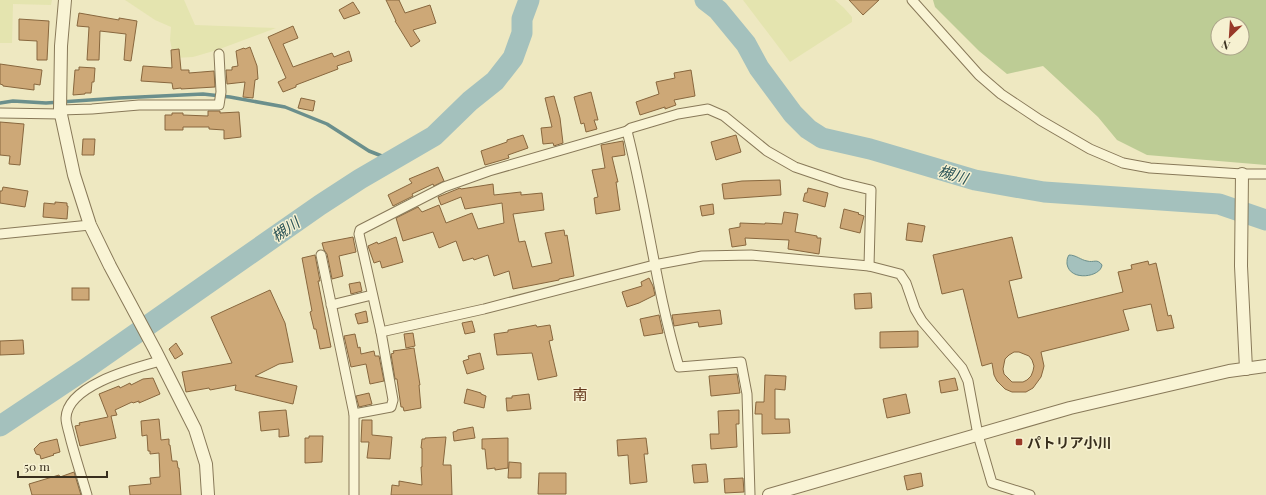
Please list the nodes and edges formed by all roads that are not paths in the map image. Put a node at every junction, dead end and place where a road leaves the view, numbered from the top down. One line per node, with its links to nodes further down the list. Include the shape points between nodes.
1 (65, 0): 5 (street, via 61,46)
2 (912, 0): 8 (street, via 979,75 1001,94 1090,149 1122,163)
3 (219, 54): 5 (street, via 219,106 139,105)
4 (0, 112): 5 (street)
5 (61, 112): 9 (street, via 74,175)
6 (627, 132): 12 (street, via 636,166); 13 (street, via 631,128 678,114 708,109 724,116 767,152 795,167 871,190); 14 (street, via 444,186 360,230)
7 (1266, 174): 8 (street)
8 (1242, 178): 19 (street, via 1241,266)
9 (90, 225): 10 (street); 17 (street)
10 (0, 234)
11 (320, 256): 15 (street)
12 (654, 265): 13 (street, via 702,256 751,255); 16 (street, via 484,309); 25 (street, via 679,367 741,362 747,394)
13 (869, 266): 21 (street, via 900,274 922,321 962,368 968,380)
14 (372, 295): 15 (street); 16 (street)
15 (331, 305): 20 (street)
16 (381, 332): 20 (street, via 393,400 391,407)
17 (158, 356): 22 (street, via 96,384 78,397 68,410 66,419 70,438); 23 (street, via 195,429 206,464)
18 (1266, 366): 19 (street)
19 (1246, 368): 21 (street, via 1070,408)
20 (354, 414): 24 (street)
21 (978, 434): 26 (street); 27 (street, via 992,483)
22 (87, 495)
23 (208, 495)
24 (354, 495)
25 (750, 495)
26 (769, 495)
27 (1030, 495)

